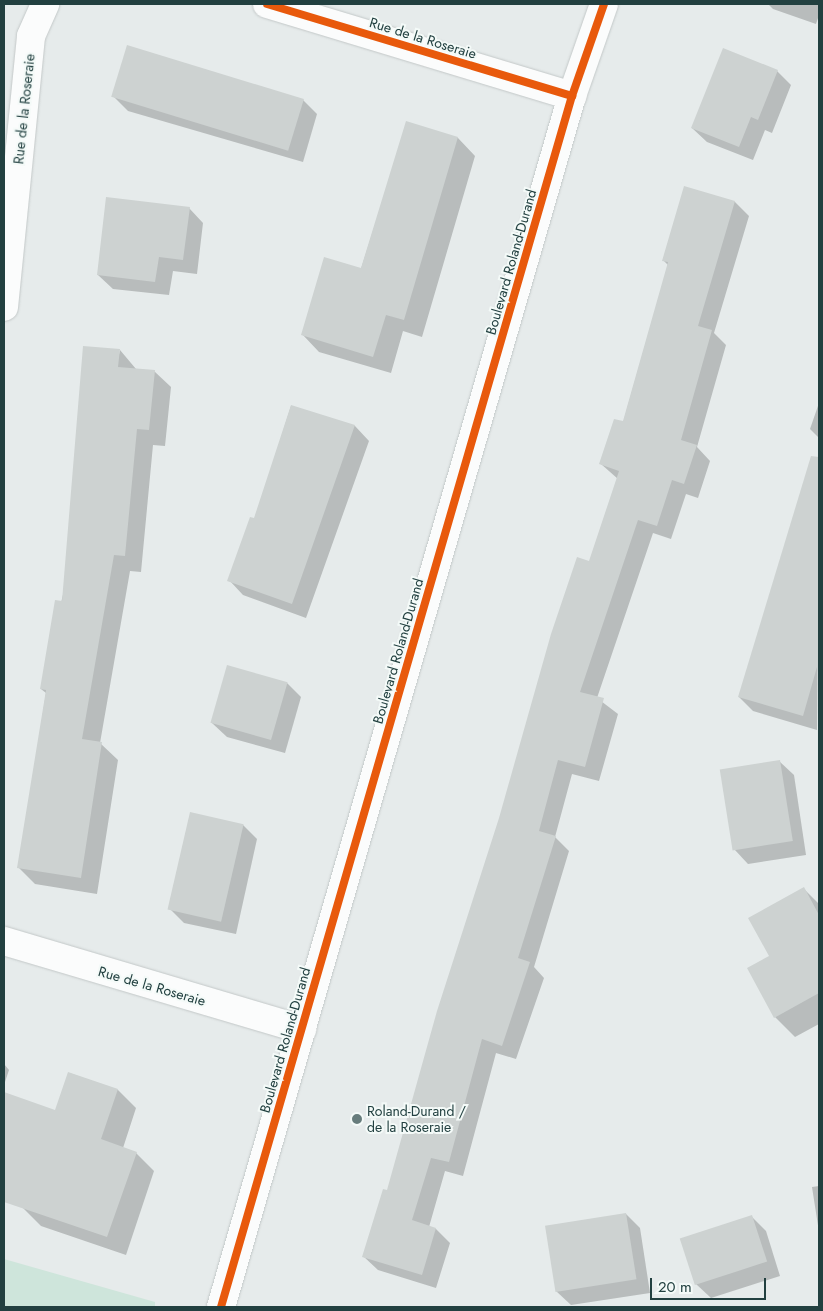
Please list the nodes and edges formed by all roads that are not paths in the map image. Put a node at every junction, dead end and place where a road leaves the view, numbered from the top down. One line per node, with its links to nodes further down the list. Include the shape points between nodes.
1 (45, 4): 5 (street, Rue de la Roseraie, via 31,36)
2 (267, 4): 4 (street, Rue de la Roseraie)
3 (604, 4): 4 (street, Boulevard Roland-Durand)
4 (572, 96): 7 (street, Boulevard Roland-Durand)
5 (4, 307)
6 (4, 940): 7 (street, Rue de la Roseraie)
7 (302, 1029): 8 (street, Boulevard Roland-Durand)
8 (221, 1307)

